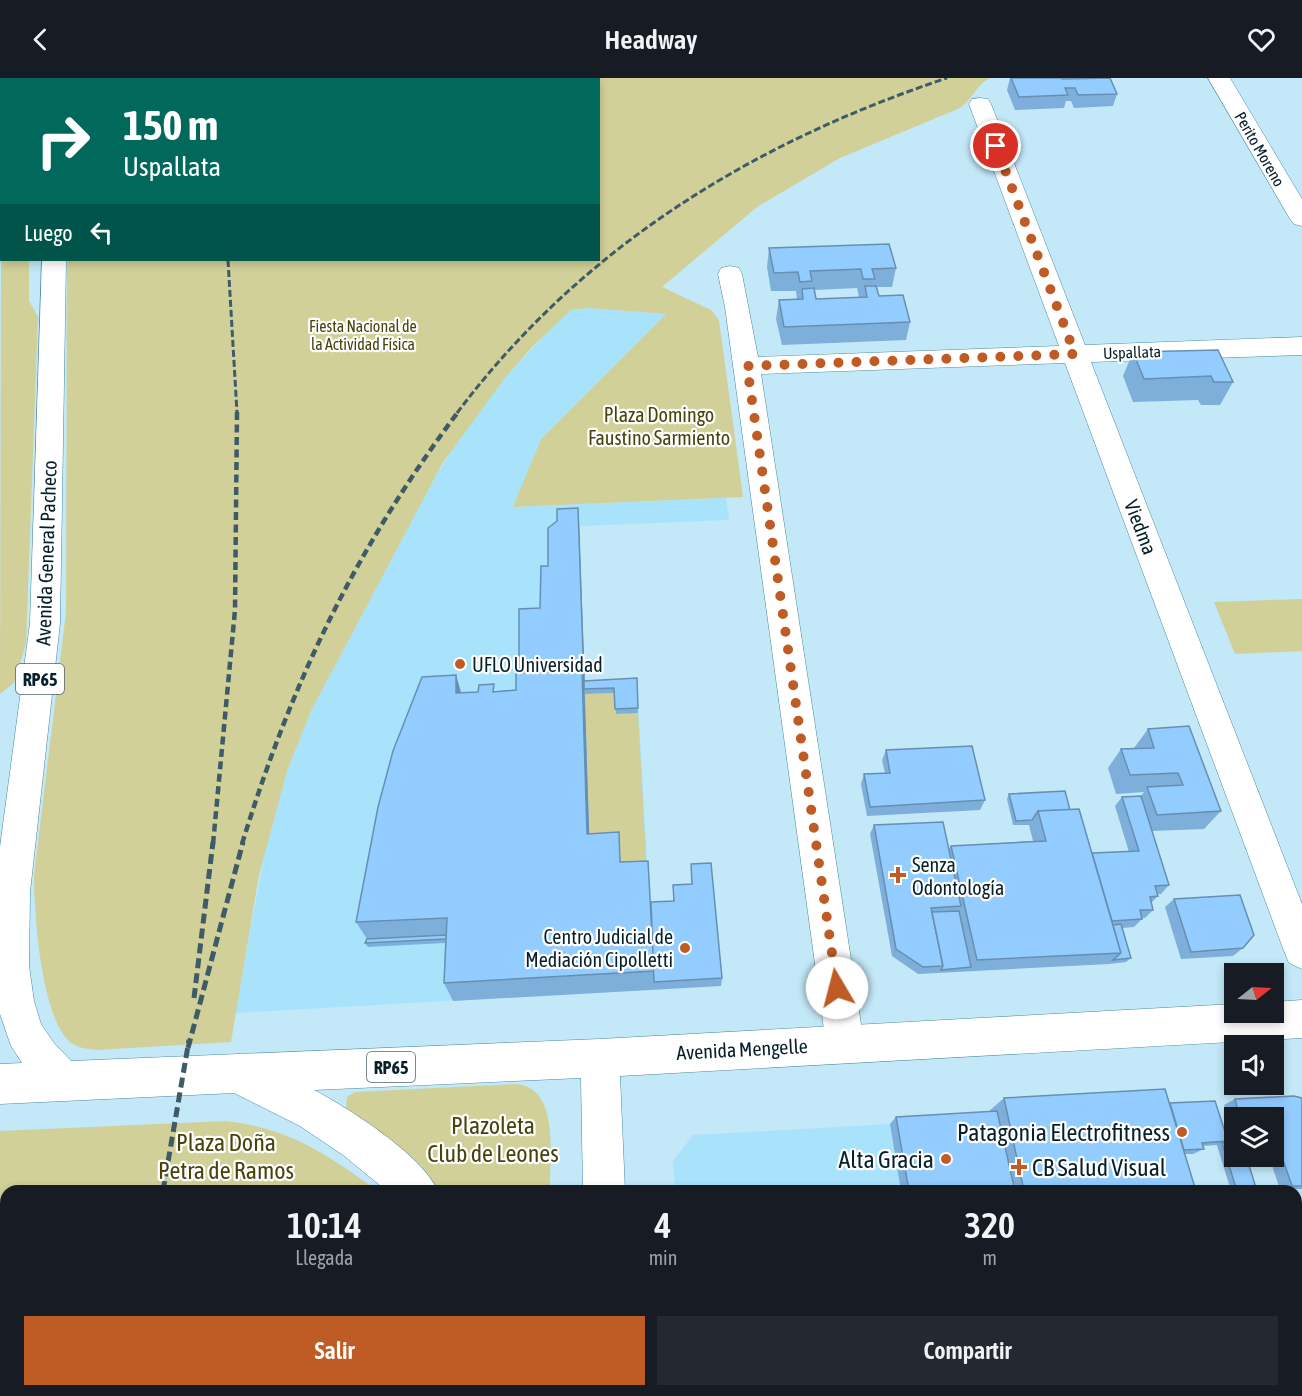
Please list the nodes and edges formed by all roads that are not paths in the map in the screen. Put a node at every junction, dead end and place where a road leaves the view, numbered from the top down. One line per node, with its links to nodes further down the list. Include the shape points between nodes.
1 (1219, 78): 3 (street, Perito Moreno)
2 (980, 104): 7 (street, Viedma)
3 (1302, 219)
4 (54, 261): 9 (street, Avenida General Pacheco / RP65, via 42,667)
5 (730, 274): 8 (street)
6 (1302, 346): 7 (street, Uspallata)
7 (1075, 354): 8 (street, Uspallata); 10 (street, Viedma)
8 (747, 366): 12 (street)
9 (14, 775): 15 (street, Avenida General Pacheco / RP65, via 10,966 15,1001 40,1058)
10 (1302, 951)
11 (1302, 1019): 12 (street, Avenida Mengelle)
12 (845, 1044): 13 (street, Avenida Mengelle)
13 (600, 1058): 14 (street, Avenida Mengelle / RP65); 18 (street)
14 (232, 1074): 15 (street, Avenida Mengelle / RP65); 17 (street, via 280,1091 320,1114 363,1144)
15 (63, 1082): 16 (street)
16 (0, 1084)
17 (410, 1185)
18 (604, 1185)

